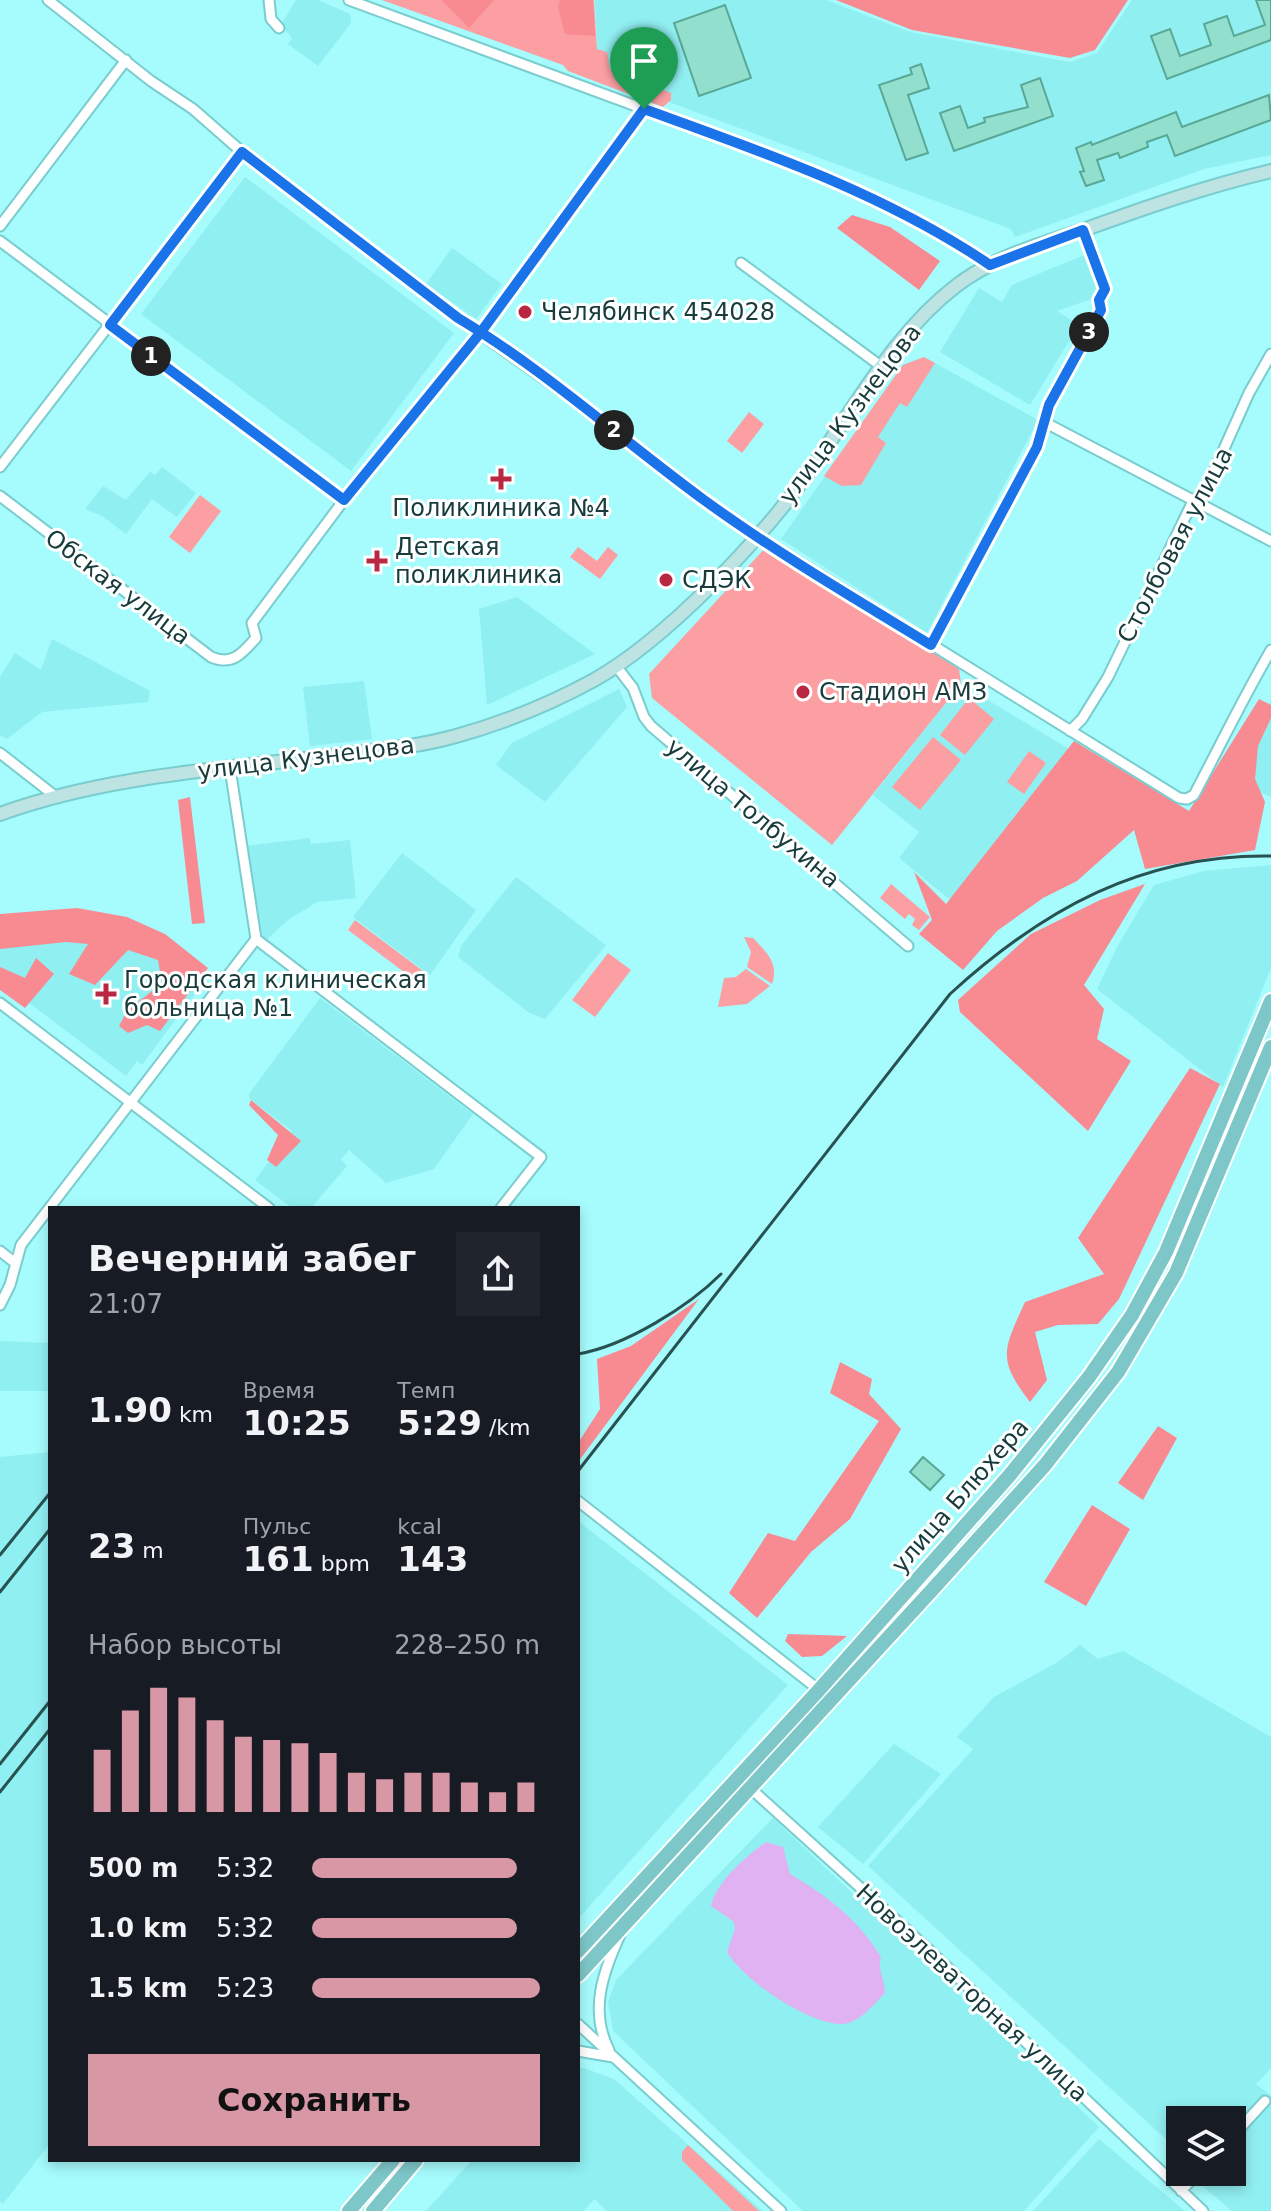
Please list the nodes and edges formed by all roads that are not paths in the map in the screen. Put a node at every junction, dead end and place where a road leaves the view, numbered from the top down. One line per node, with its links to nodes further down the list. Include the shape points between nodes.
1 (48, 0): 5 (street)
2 (269, 0): 4 (street, via 271,19)
3 (349, 0): 6 (street)
4 (279, 28)
5 (126, 60): 7 (street); 9 (street)
6 (644, 109): 13 (street, via 841,183); 15 (street)
7 (242, 152): 14 (street); 15 (street)
8 (1271, 171): 10 (street, улица Кузнецова, via 1184,194)
9 (0, 226)
10 (1083, 230): 13 (street, улица Кузнецова); 18 (street, via 1105,289 1101,310)
11 (0, 241): 14 (street)
12 (741, 263): 17 (street)
13 (990, 265): 17 (street, улица Кузнецова, via 939,300)
14 (110, 325): 19 (street); 21 (street)
15 (481, 332): 21 (street); 23 (street)
16 (1271, 354): 22 (street, Столбовая улица, via 1206,489)
17 (882, 367): 23 (street, улица Кузнецова, via 809,472)
18 (1044, 422): 22 (street); 25 (street, via 1037,447)
19 (0, 467)
20 (0, 496): 21 (street, Обская улица, via 221,661 241,656 256,638 252,623)
21 (344, 500)
22 (1193, 501): 24 (street); 28 (street, Столбовая улица, via 1108,677)
23 (756, 536): 25 (street); 27 (street, улица Кузнецова, via 661,630)
24 (1271, 541)
25 (931, 645): 28 (street)
26 (1271, 650): 28 (street, via 1194,795 1187,799)
27 (616, 666): 30 (street, улица Кузнецова, via 568,693 455,737); 34 (street, улица Толбухина, via 651,726)
28 (1070, 731)
29 (0, 753): 31 (street)
30 (230, 768): 31 (street, улица Кузнецова); 33 (street)
31 (55, 796): 32 (street, улица Кузнецова)
32 (0, 814)
33 (256, 939): 38 (street); 41 (street, via 541,1157)
34 (908, 946)
35 (1271, 1001): 47 (main road, улица Блюхера, via 1166,1252 1132,1315 1009,1476)
36 (0, 1003): 38 (street)
37 (1271, 1047): 47 (main road, улица Блюхера, via 1176,1273 1118,1372 1045,1465)
38 (130, 1104): 39 (street); 40 (street)
39 (51, 1206)
40 (266, 1206)
41 (503, 1206)
42 (48, 1210): 44 (street)
43 (0, 1251): 44 (street)
44 (14, 1262): 45 (street)
45 (1, 1301)
46 (580, 1503): 47 (street)
47 (825, 1694): 48 (main road, улица Блюхера); 49 (main road, улица Блюхера)
48 (738, 1777): 49 (street, Новоэлеваторная улица); 51 (main road, улица Блюхера)
49 (752, 1790): 50 (main road, улица Блюхера); 61 (street, Новоэлеваторная улица, via 927,1948)
50 (624, 1924): 52 (main road, улица Блюхера); 55 (street, via 603,1973 598,2013)
51 (580, 1949)
52 (580, 1973)
53 (580, 2026): 55 (street)
54 (580, 2051): 55 (street)
55 (613, 2057): 64 (street)
56 (1265, 2101): 57 (street)
57 (1246, 2122)
58 (391, 2162): 62 (main road)
59 (414, 2162): 63 (main road)
60 (1186, 2186): 61 (street)
61 (1181, 2191): 65 (street, Новоэлеваторная улица)
62 (349, 2211)
63 (373, 2211)
64 (781, 2211)
65 (1203, 2211)

